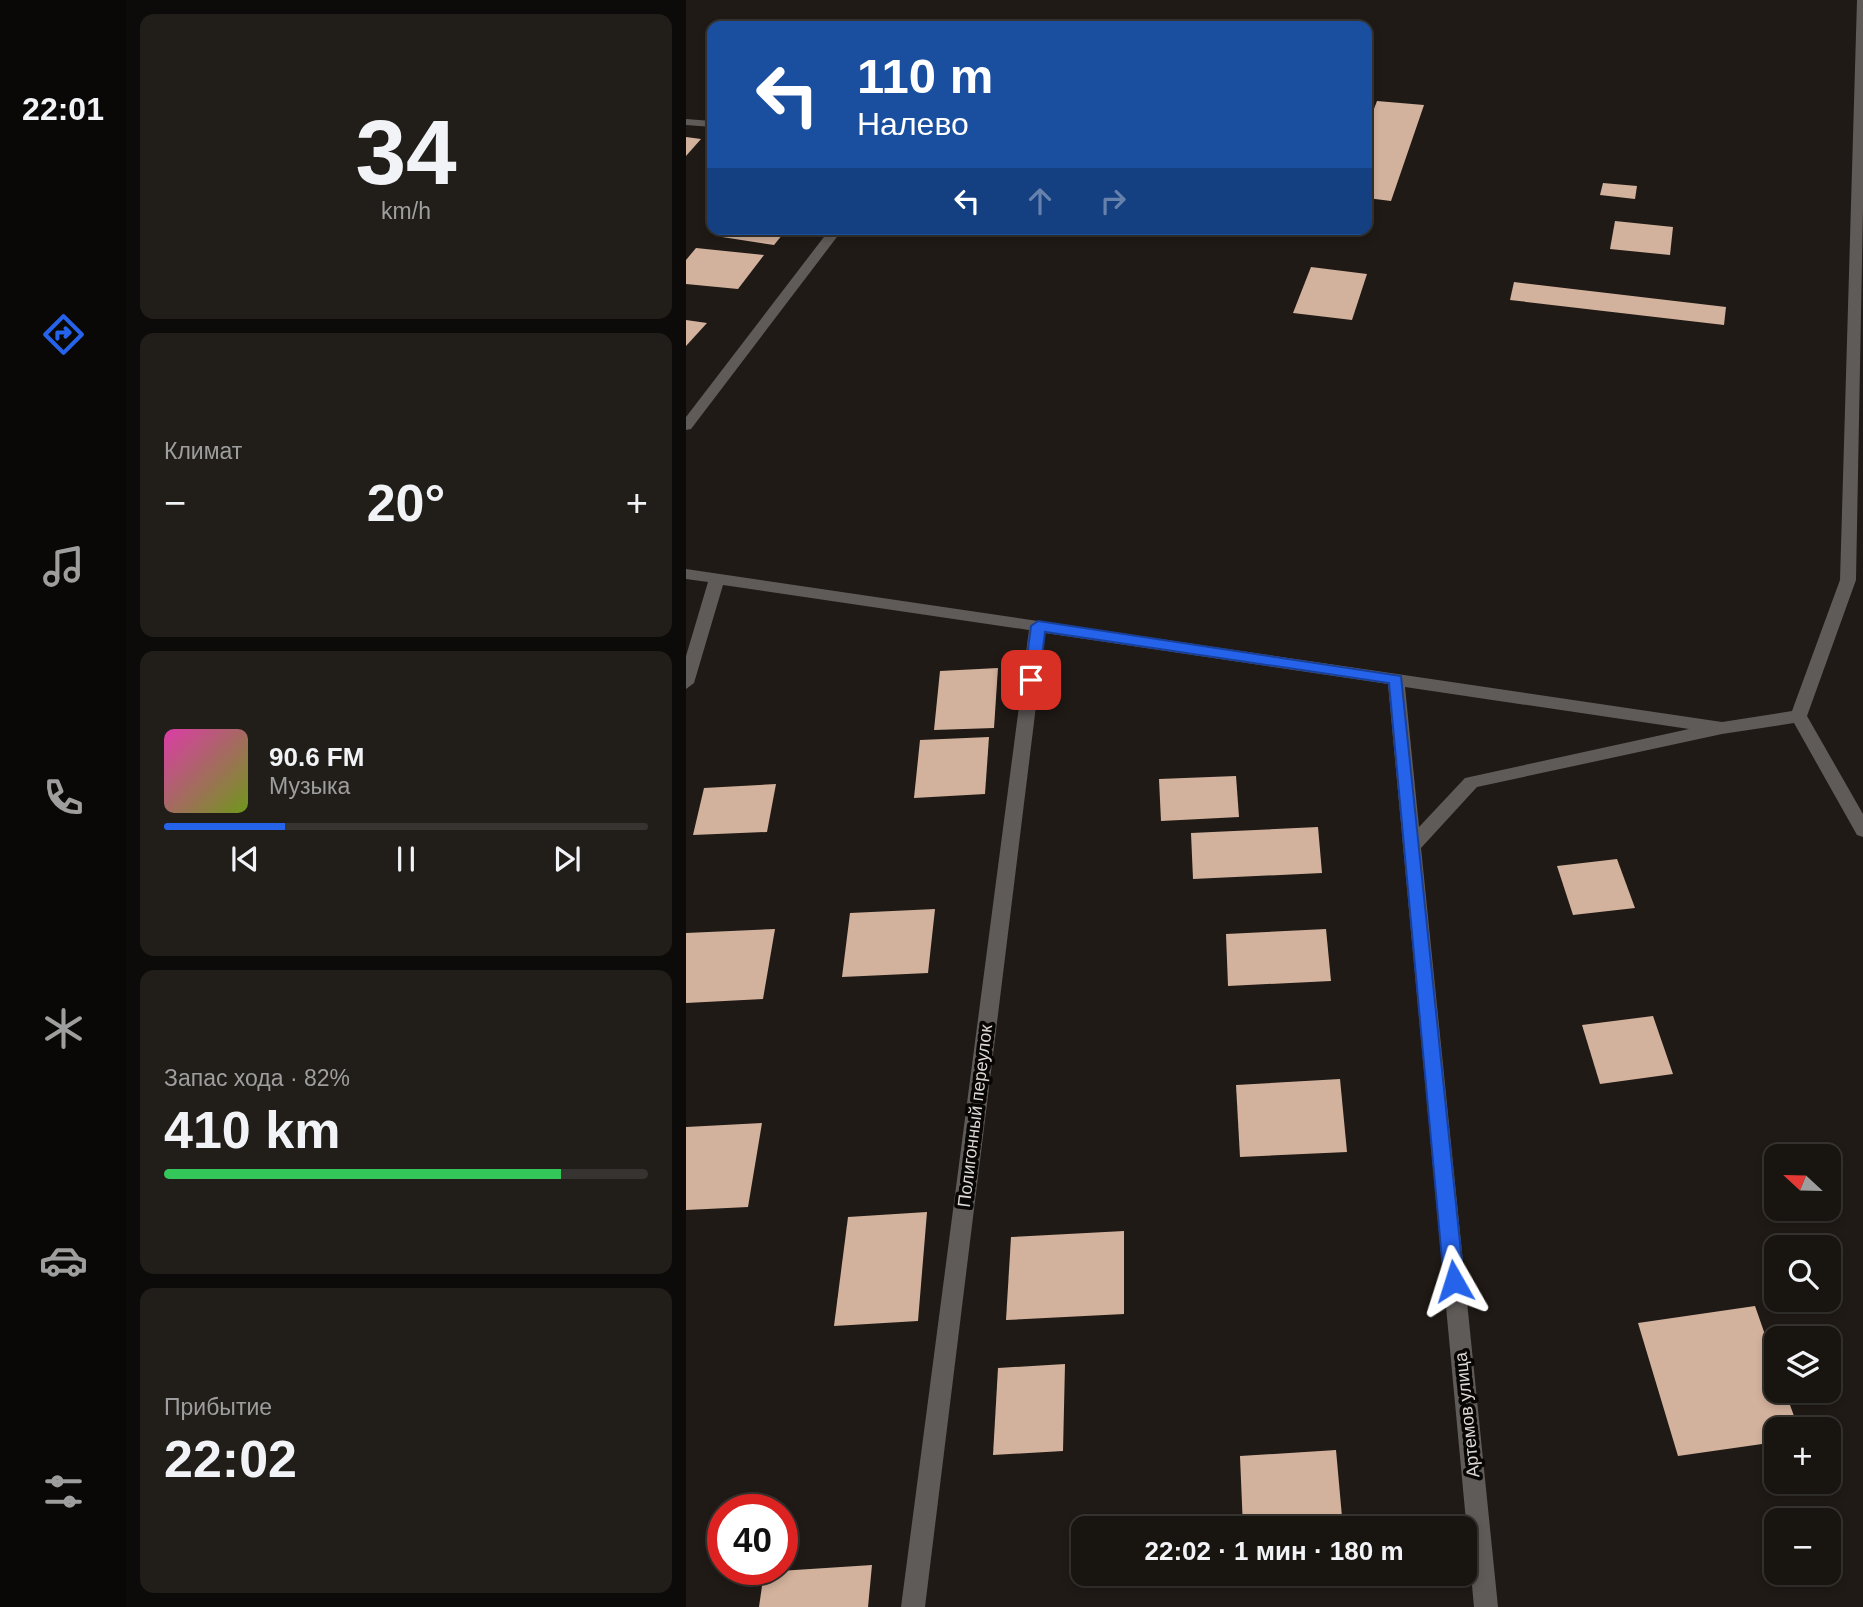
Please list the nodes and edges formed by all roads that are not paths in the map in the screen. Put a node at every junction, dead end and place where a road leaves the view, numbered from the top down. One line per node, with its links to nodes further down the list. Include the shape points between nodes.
1 (1862, 0): 2 (street)
2 (1861, 99): 5 (street)
3 (686, 122): 4 (street)
4 (707, 124)
5 (1860, 213): 7 (street)
6 (832, 235): 8 (street)
7 (1858, 337): 11 (street)
8 (686, 426)
9 (686, 574): 10 (street)
10 (717, 579): 12 (street); 14 (street)
11 (1856, 580): 15 (street)
12 (1038, 626): 13 (street); 19 (street, Полигонный переулок)
13 (1396, 679): 16 (street); 18 (street, Артемов улица)
14 (686, 683)
15 (1799, 716): 16 (street); 17 (street)
16 (1722, 728): 18 (street, via 1471,782)
17 (1863, 830)
18 (1412, 847): 20 (street, Артемов улица)
19 (912, 1607)
20 (1486, 1607)

